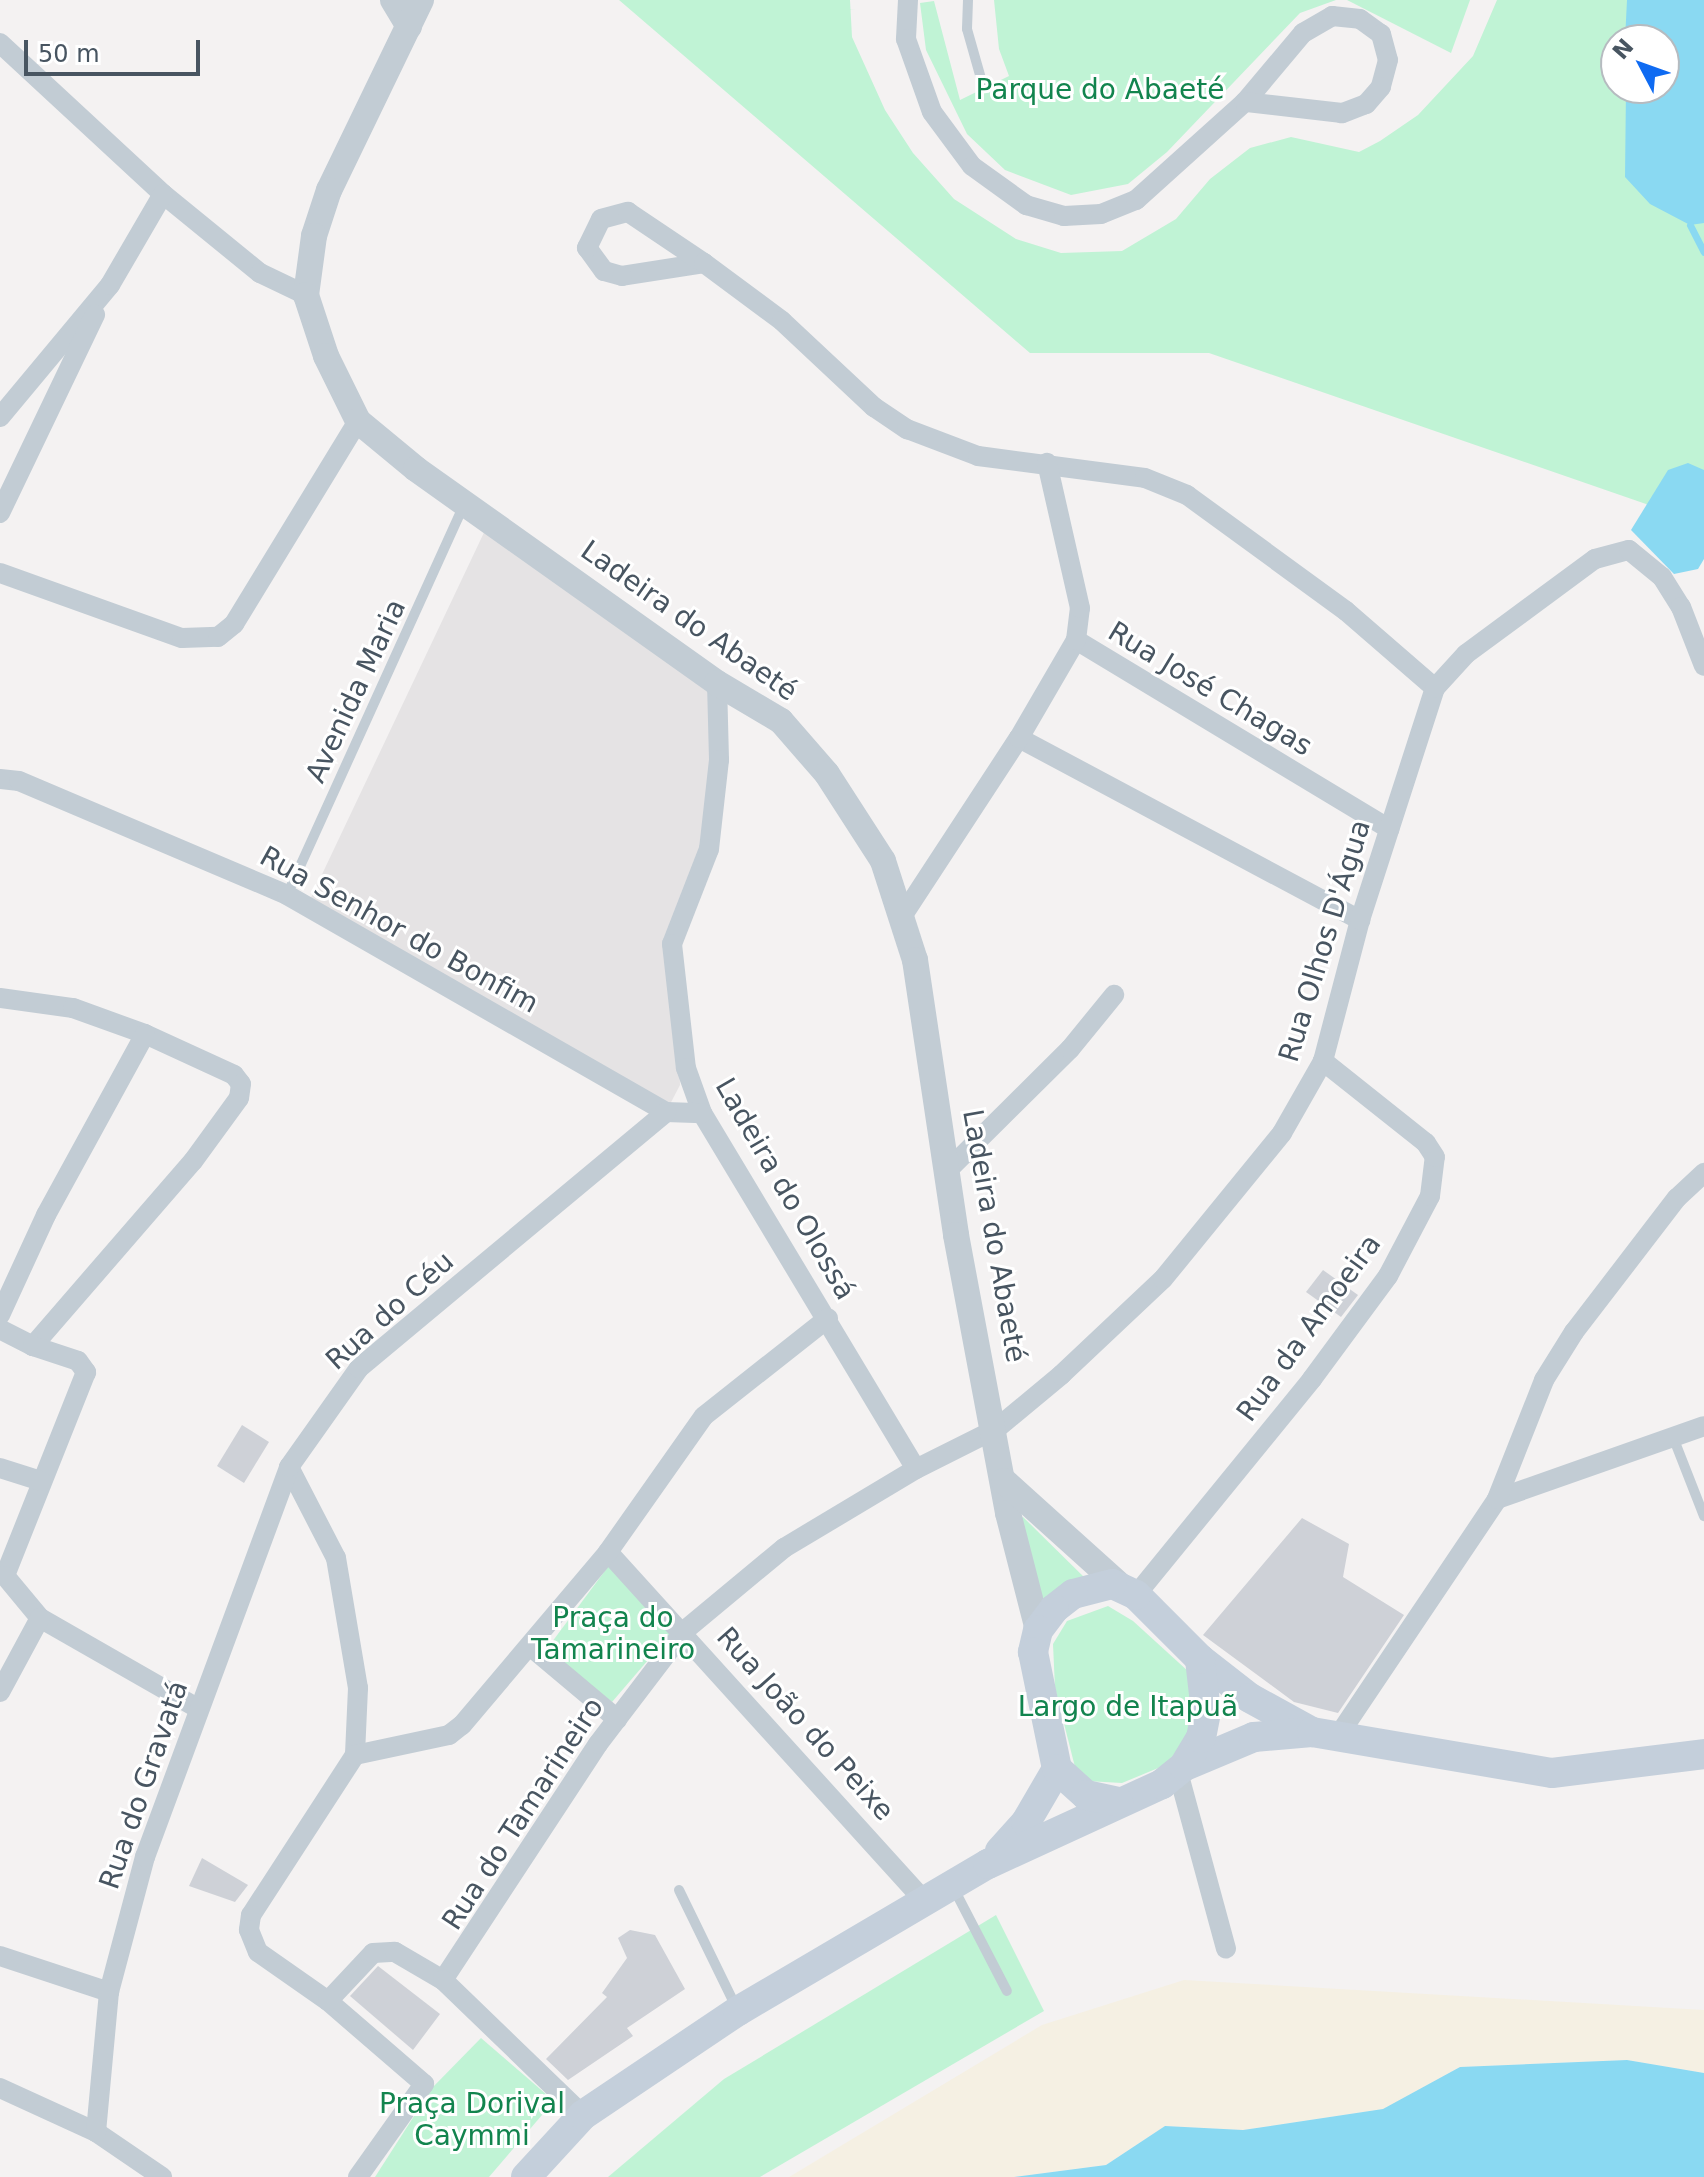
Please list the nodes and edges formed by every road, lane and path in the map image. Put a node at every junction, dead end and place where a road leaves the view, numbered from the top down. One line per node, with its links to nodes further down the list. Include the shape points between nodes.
1 (393, 0): 5 (street)
2 (421, 0): 5 (street, Ladeira do Abaeté)
3 (908, 0): 8 (street, via 906,39 932,112 972,166 1026,205 1064,216 1101,214 1136,200)
4 (968, 0): 7 (lane, via 967,29)
5 (409, 27): 12 (street, Ladeira do Abaeté, via 329,190 314,236)
6 (0, 43): 9 (street)
7 (982, 82)
8 (1245, 102): 8 (street, via 1342,113 1366,104 1381,87 1388,60 1381,34 1360,19 1332,16 1303,33)
9 (163, 194): 11 (street); 12 (street, via 260,273)
10 (704, 263): 10 (street, via 622,276 604,271 587,248 601,219 628,212); 15 (street, via 782,321 874,407 907,429 978,456)
11 (110, 285): 13 (street); 17 (street)
12 (306, 295): 14 (street, Ladeira do Abaeté, via 326,356)
13 (0, 417)
14 (358, 421): 16 (street, Ladeira do Abaeté); 18 (street, via 234,624 218,637 182,638)
15 (1047, 463): 19 (street, Rua José Chagas, via 1080,608); 22 (street, via 1145,478 1187,495 1346,611)
16 (464, 505): 21 (street, Ladeira do Abaeté); 26 (lane, Avenida Maria)
17 (0, 513)
18 (0, 573)
19 (1076, 640): 23 (street); 25 (street, Rua José Chagas)
20 (1704, 666): 22 (street, via 1681,607 1662,577 1629,550 1620,550 1595,559 1466,654)
21 (717, 683): 27 (street, Ladeira do Abaeté, via 747,696 781,721 827,774 883,861); 34 (street, Ladeira do Olossá, via 719,760 712,828 672,944 686,1068)
22 (1435, 688): 25 (street, Rua Olhos D'Água)
23 (1019, 738): 27 (street); 28 (street)
24 (6, 778): 26 (street, Rua Senhor do Bonfim)
25 (1389, 829): 28 (street, Rua Olhos D'Água)
26 (287, 895): 33 (street, Rua Senhor do Bonfim)
27 (901, 918): 35 (street, Ladeira do Abaeté, via 915,960)
28 (1360, 920): 32 (street, Rua Olhos D'Água)
29 (1114, 995): 35 (street, via 1061,1058)
30 (0, 998): 31 (street, via 73,1008)
31 (145, 1034): 37 (street, via 46,1215); 40 (street, via 234,1075 241,1084 239,1098 193,1161)
32 (1323, 1061): 42 (street, Rua Olhos D'Água, via 1282,1133 1163,1279); 54 (street, Rua da Amoeira, via 1426,1143 1435,1157 1430,1196 1388,1276 1346,1333)
33 (666, 1112): 34 (street, Rua Senhor do Bonfim); 44 (street, Rua do Céu, via 359,1368)
34 (702, 1113): 38 (street, Ladeira do Olossá)
35 (948, 1170): 42 (street, Ladeira do Abaeté)
36 (1704, 1173): 50 (street, via 1649,1233 1574,1332 1544,1380)
37 (0, 1315)
38 (828, 1318): 46 (street, Ladeira do Olossá); 52 (street, via 704,1416)
39 (0, 1329): 40 (street)
40 (33, 1346): 47 (street, via 78,1361 86,1372)
41 (1704, 1426): 43 (street)
42 (996, 1429): 46 (street, Rua do Tamarineiro); 48 (street, Ladeira do Abaeté)
43 (1673, 1437): 49 (lane); 50 (street)
44 (289, 1467): 61 (street, Rua do Gravatá); 65 (street, via 336,1558 358,1688)
45 (0, 1468): 47 (street)
46 (916, 1469): 57 (street, Rua do Tamarineiro, via 784,1548)
47 (41, 1481): 53 (street)
48 (1004, 1481): 54 (street); 56 (street, Ladeira do Abaeté)
49 (1699, 1488): 51 (lane)
50 (1497, 1499): 63 (street)
51 (1704, 1516)
52 (608, 1552): 57 (street, Rua João do Peixe); 58 (street)
53 (2, 1568): 55 (street)
54 (1130, 1592): 56 (main road, via 1095,1586 1073,1594); 59 (main road)
55 (40, 1618): 60 (street); 61 (street)
56 (1038, 1630): 66 (main road, via 1033,1652)
57 (684, 1631): 62 (street, Rua do Tamarineiro); 72 (street, Rua João do Peixe)
58 (530, 1646): 62 (street); 65 (street, via 449,1735)
59 (1200, 1659): 63 (main road, via 1250,1698); 67 (main road, via 1206,1712 1201,1738)
60 (0, 1692)
61 (199, 1709): 77 (street, Rua do Gravatá, via 145,1857)
62 (617, 1719): 75 (street, Rua do Tamarineiro)
63 (1325, 1734): 64 (main road, via 1552,1773); 67 (main road, via 1254,1737)
64 (1704, 1754)
65 (355, 1755): 78 (street, via 251,1915 251,1942 258,1952)
66 (1057, 1769): 68 (main road, via 1086,1795); 69 (main road, via 1026,1822)
67 (1181, 1769): 68 (main road); 73 (street)
68 (1118, 1802): 69 (main road)
69 (988, 1864): 70 (main road)
70 (952, 1885): 72 (main road); 76 (lane)
71 (679, 1890): 79 (lane)
72 (925, 1901): 79 (main road)
73 (1226, 1949)
74 (0, 1956): 77 (street)
75 (443, 1980): 78 (street, via 383,1950 373,1953); 81 (street)
76 (1007, 1991)
77 (109, 1992): 82 (street, Rua do Gravatá)
78 (328, 2001): 84 (street, via 424,2084)
79 (738, 2011): 81 (main road)
80 (0, 2088): 82 (street)
81 (583, 2115): 85 (main road)
82 (96, 2132): 83 (street)
83 (162, 2177)
84 (358, 2177)
85 (526, 2177)

